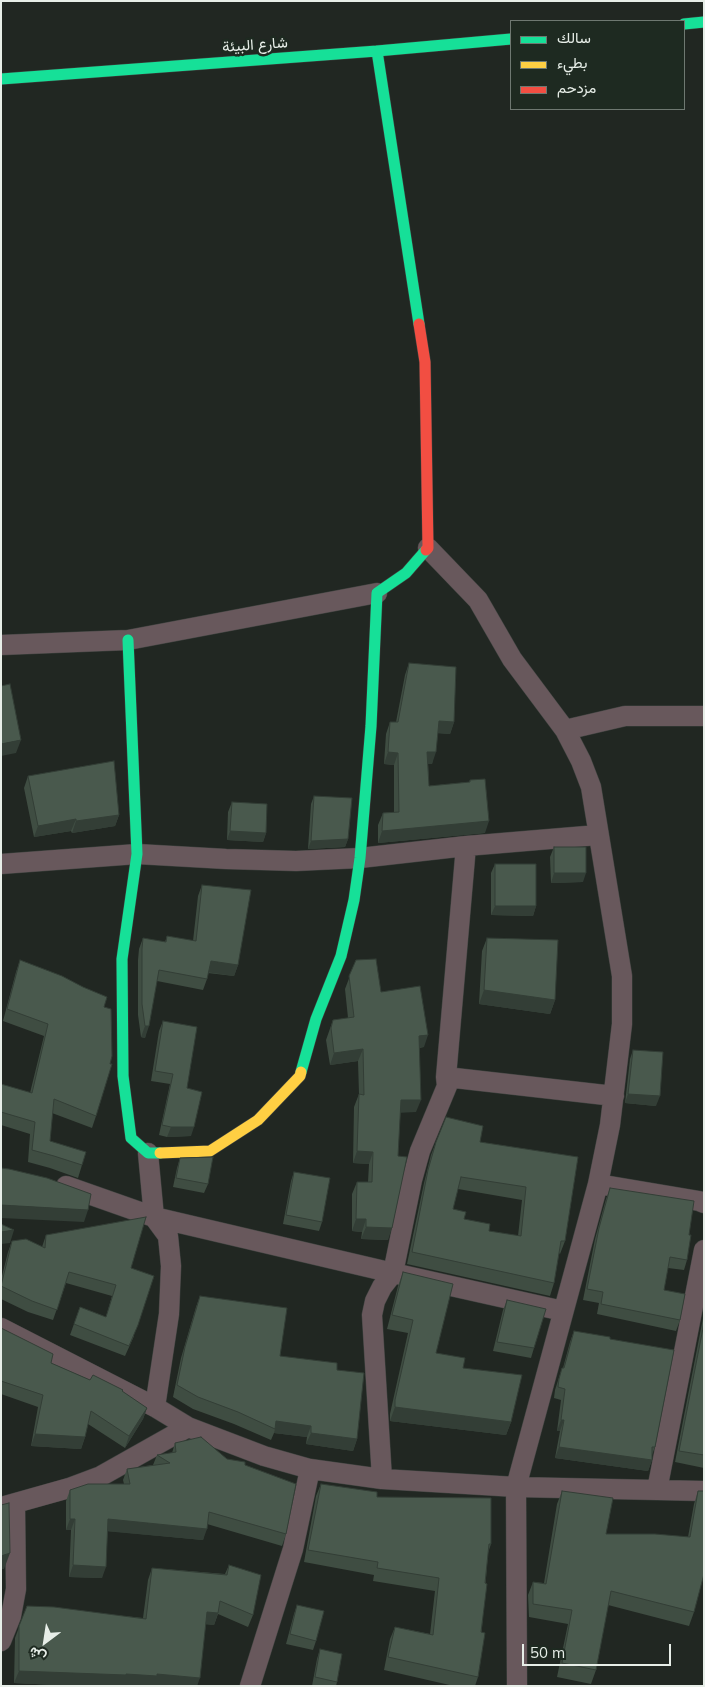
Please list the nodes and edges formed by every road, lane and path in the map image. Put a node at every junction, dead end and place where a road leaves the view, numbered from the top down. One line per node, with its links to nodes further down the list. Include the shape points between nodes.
1 (704, 22): 2 (street)
2 (685, 24)
3 (510, 39): 4 (street, شارع البيئة)
4 (377, 51): 5 (street, شارع البيئة); 6 (street, via 425,362)
5 (1, 79)
6 (428, 548): 7 (street, via 406,573); 11 (street, via 478,600 512,659)
7 (377, 593): 8 (street); 15 (street, via 371,726)
8 (128, 640): 9 (street); 14 (street)
9 (1, 645)
10 (704, 716): 11 (street, via 625,716)
11 (565, 730): 12 (street, via 591,786)
12 (598, 835): 13 (street); 18 (street, via 622,976 622,1024)
13 (466, 846): 15 (street); 17 (street)
14 (137, 854): 15 (street, via 296,861); 16 (street); 19 (street, via 122,959 123,1076 131,1138)
15 (360, 858): 19 (street, via 341,956 316,1019 300,1076 258,1120 210,1151)
16 (1, 864)
17 (446, 1076): 18 (street); 25 (street, via 447,1086 423,1142 412,1180)
18 (614, 1096): 21 (street)
19 (148, 1153): 23 (street)
20 (46, 1179): 23 (street)
21 (598, 1184): 22 (street); 26 (street)
22 (704, 1203)
23 (154, 1216): 25 (street); 28 (street, via 168,1236 171,1266 169,1314)
24 (704, 1250): 33 (street)
25 (393, 1273): 26 (street); 31 (street, via 375,1301 372,1315)
26 (563, 1311): 32 (street)
27 (1, 1328): 28 (street)
28 (155, 1407): 29 (street)
29 (188, 1427): 30 (street, via 264,1456); 35 (street, via 100,1476)
30 (310, 1469): 31 (street); 37 (street, via 293,1550)
31 (382, 1479): 32 (street)
32 (516, 1487): 33 (street); 38 (street)
33 (657, 1490): 34 (street)
34 (704, 1492)
35 (8, 1505): 36 (street, via 16,1589 11,1616)
36 (1, 1641)
37 (250, 1686)
38 (517, 1686)

